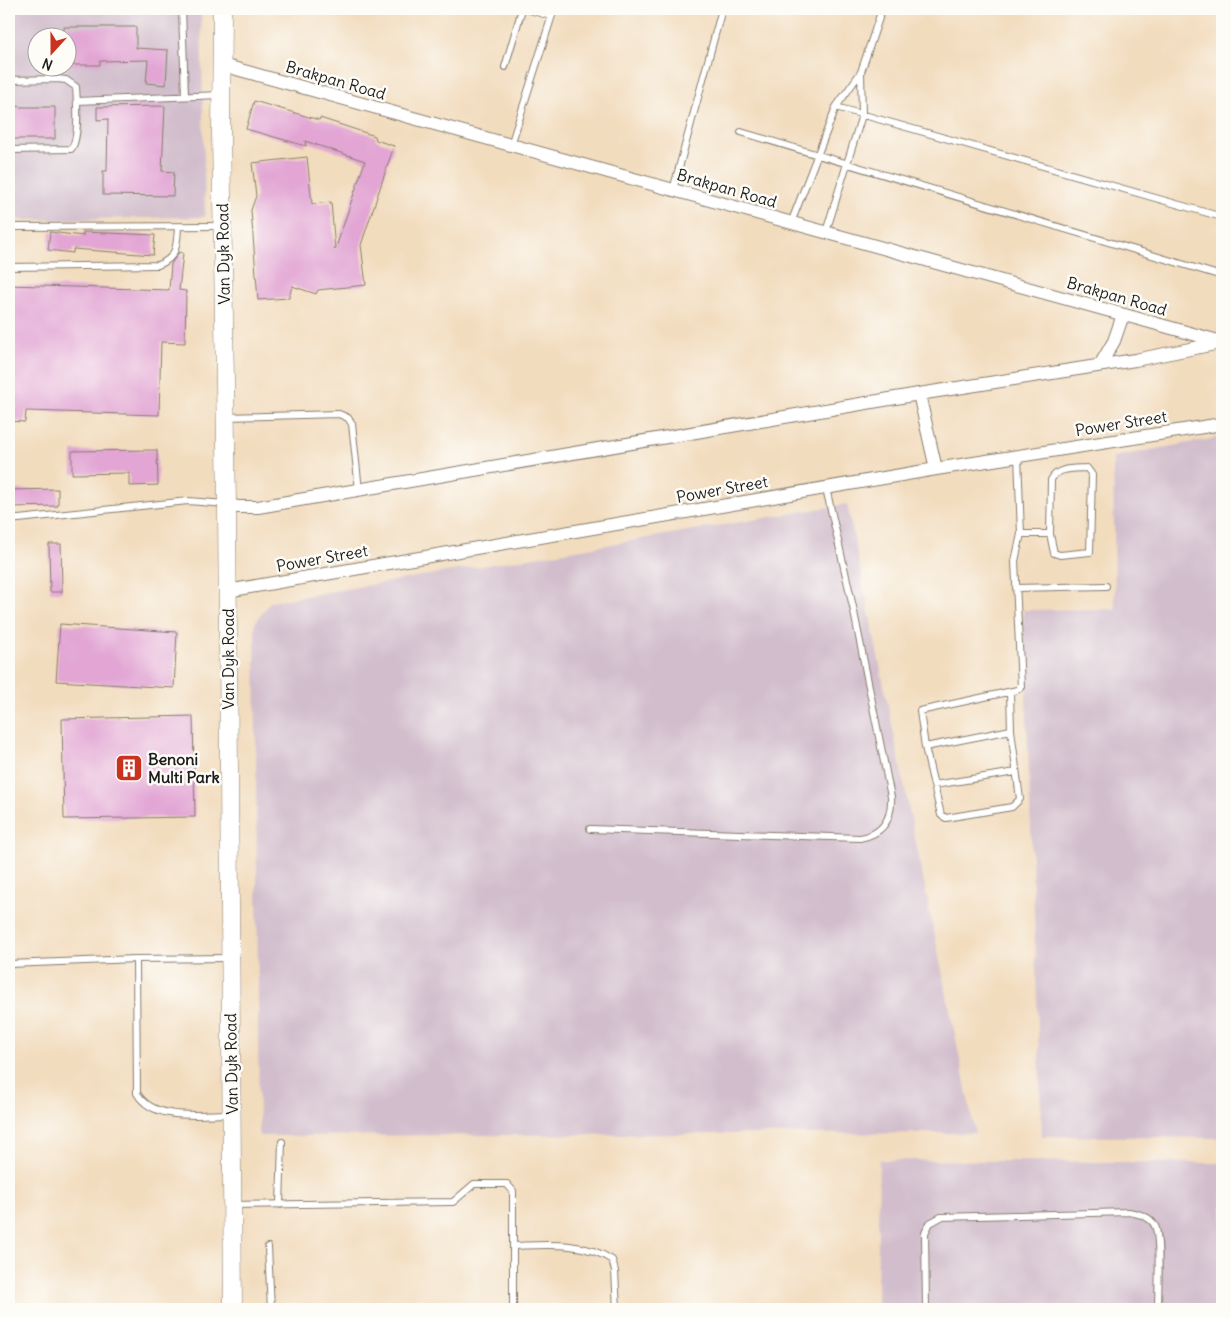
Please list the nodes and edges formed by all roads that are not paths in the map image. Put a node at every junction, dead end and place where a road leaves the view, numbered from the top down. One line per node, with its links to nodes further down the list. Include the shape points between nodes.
1 (182, 9): 13 (lane)
2 (222, 9): 8 (main road, Van Dyk Road)
3 (524, 9): 7 (lane); 9 (lane)
4 (554, 9): 7 (lane)
5 (722, 9): 22 (lane)
6 (882, 9): 10 (lane)
7 (551, 16): 18 (lane)
8 (222, 65): 12 (main road, Van Dyk Road); 18 (street, Brakpan Road)
9 (505, 67)
10 (860, 72): 15 (lane); 16 (lane)
11 (9, 80): 14 (lane, via 66,80 76,87)
12 (222, 95): 13 (lane); 25 (main road, Van Dyk Road)
13 (185, 96): 14 (lane)
14 (77, 101): 19 (lane, via 76,142 71,149)
15 (836, 107): 16 (lane); 20 (lane)
16 (862, 115): 21 (lane); 23 (lane)
17 (740, 132): 20 (lane)
18 (511, 145): 22 (street, Brakpan Road)
19 (9, 150)
20 (816, 156): 21 (lane); 24 (lane)
21 (848, 164): 28 (lane); 30 (lane)
22 (673, 190): 24 (street, Brakpan Road)
23 (1222, 217)
24 (791, 223): 28 (street, Brakpan Road)
25 (223, 226): 27 (lane); 35 (main road, Van Dyk Road)
26 (9, 227): 27 (lane)
27 (178, 227): 29 (lane, via 176,251 166,262 158,265)
28 (826, 232): 31 (street, Brakpan Road)
29 (9, 267)
30 (1222, 276)
31 (1123, 314): 32 (street, Brakpan Road); 33 (street, via 1114,341)
32 (1222, 343): 33 (street)
33 (1100, 364): 34 (street)
34 (919, 394): 38 (street); 40 (street)
35 (226, 417): 40 (lane, via 339,414 348,418 352,424); 41 (main road, Van Dyk Road)
36 (1222, 424): 37 (street, Power Street)
37 (1018, 456): 38 (street, Power Street); 43 (lane)
38 (936, 469): 39 (street, Power Street)
39 (826, 488): 47 (street, Power Street); 53 (lane, via 891,797 889,818 884,827 860,838)
40 (359, 490): 41 (street, via 258,507)
41 (227, 505): 42 (lane, via 179,502); 47 (main road, Van Dyk Road)
42 (9, 520)
43 (1021, 534): 44 (lane); 46 (lane, via 1015,561)
44 (1050, 534): 44 (lane, via 1054,474 1087,468 1092,475 1090,552 1054,553)
45 (1106, 586): 46 (lane)
46 (1016, 588): 48 (lane, via 1022,681 1021,687)
47 (227, 591): 54 (main road, Van Dyk Road)
48 (1010, 692): 49 (lane); 50 (lane, via 922,710 919,714)
49 (1011, 730): 50 (lane); 51 (lane)
50 (925, 747): 52 (lane)
51 (1016, 772): 52 (lane); 52 (lane, via 1020,799 1012,807 952,818 941,815)
52 (934, 785)
53 (590, 829)
54 (230, 958): 55 (lane); 57 (main road, Van Dyk Road)
55 (136, 959): 56 (lane); 57 (lane, via 137,1093 140,1099 161,1112)
56 (9, 964)
57 (231, 1114): 60 (main road, Van Dyk Road)
58 (282, 1142): 59 (lane)
59 (280, 1204): 60 (lane); 61 (lane, via 454,1202 474,1184 507,1184 513,1191)
60 (232, 1205): 63 (main road, Van Dyk Road)
61 (513, 1246): 65 (lane); 66 (lane, via 572,1246 600,1252 612,1260)
62 (268, 1247): 64 (lane)
63 (233, 1309)
64 (271, 1309)
65 (513, 1309)
66 (617, 1309)
67 (926, 1309): 68 (lane, via 925,1233 930,1223 941,1217 1129,1212 1144,1215 1156,1227)
68 (1158, 1309)

